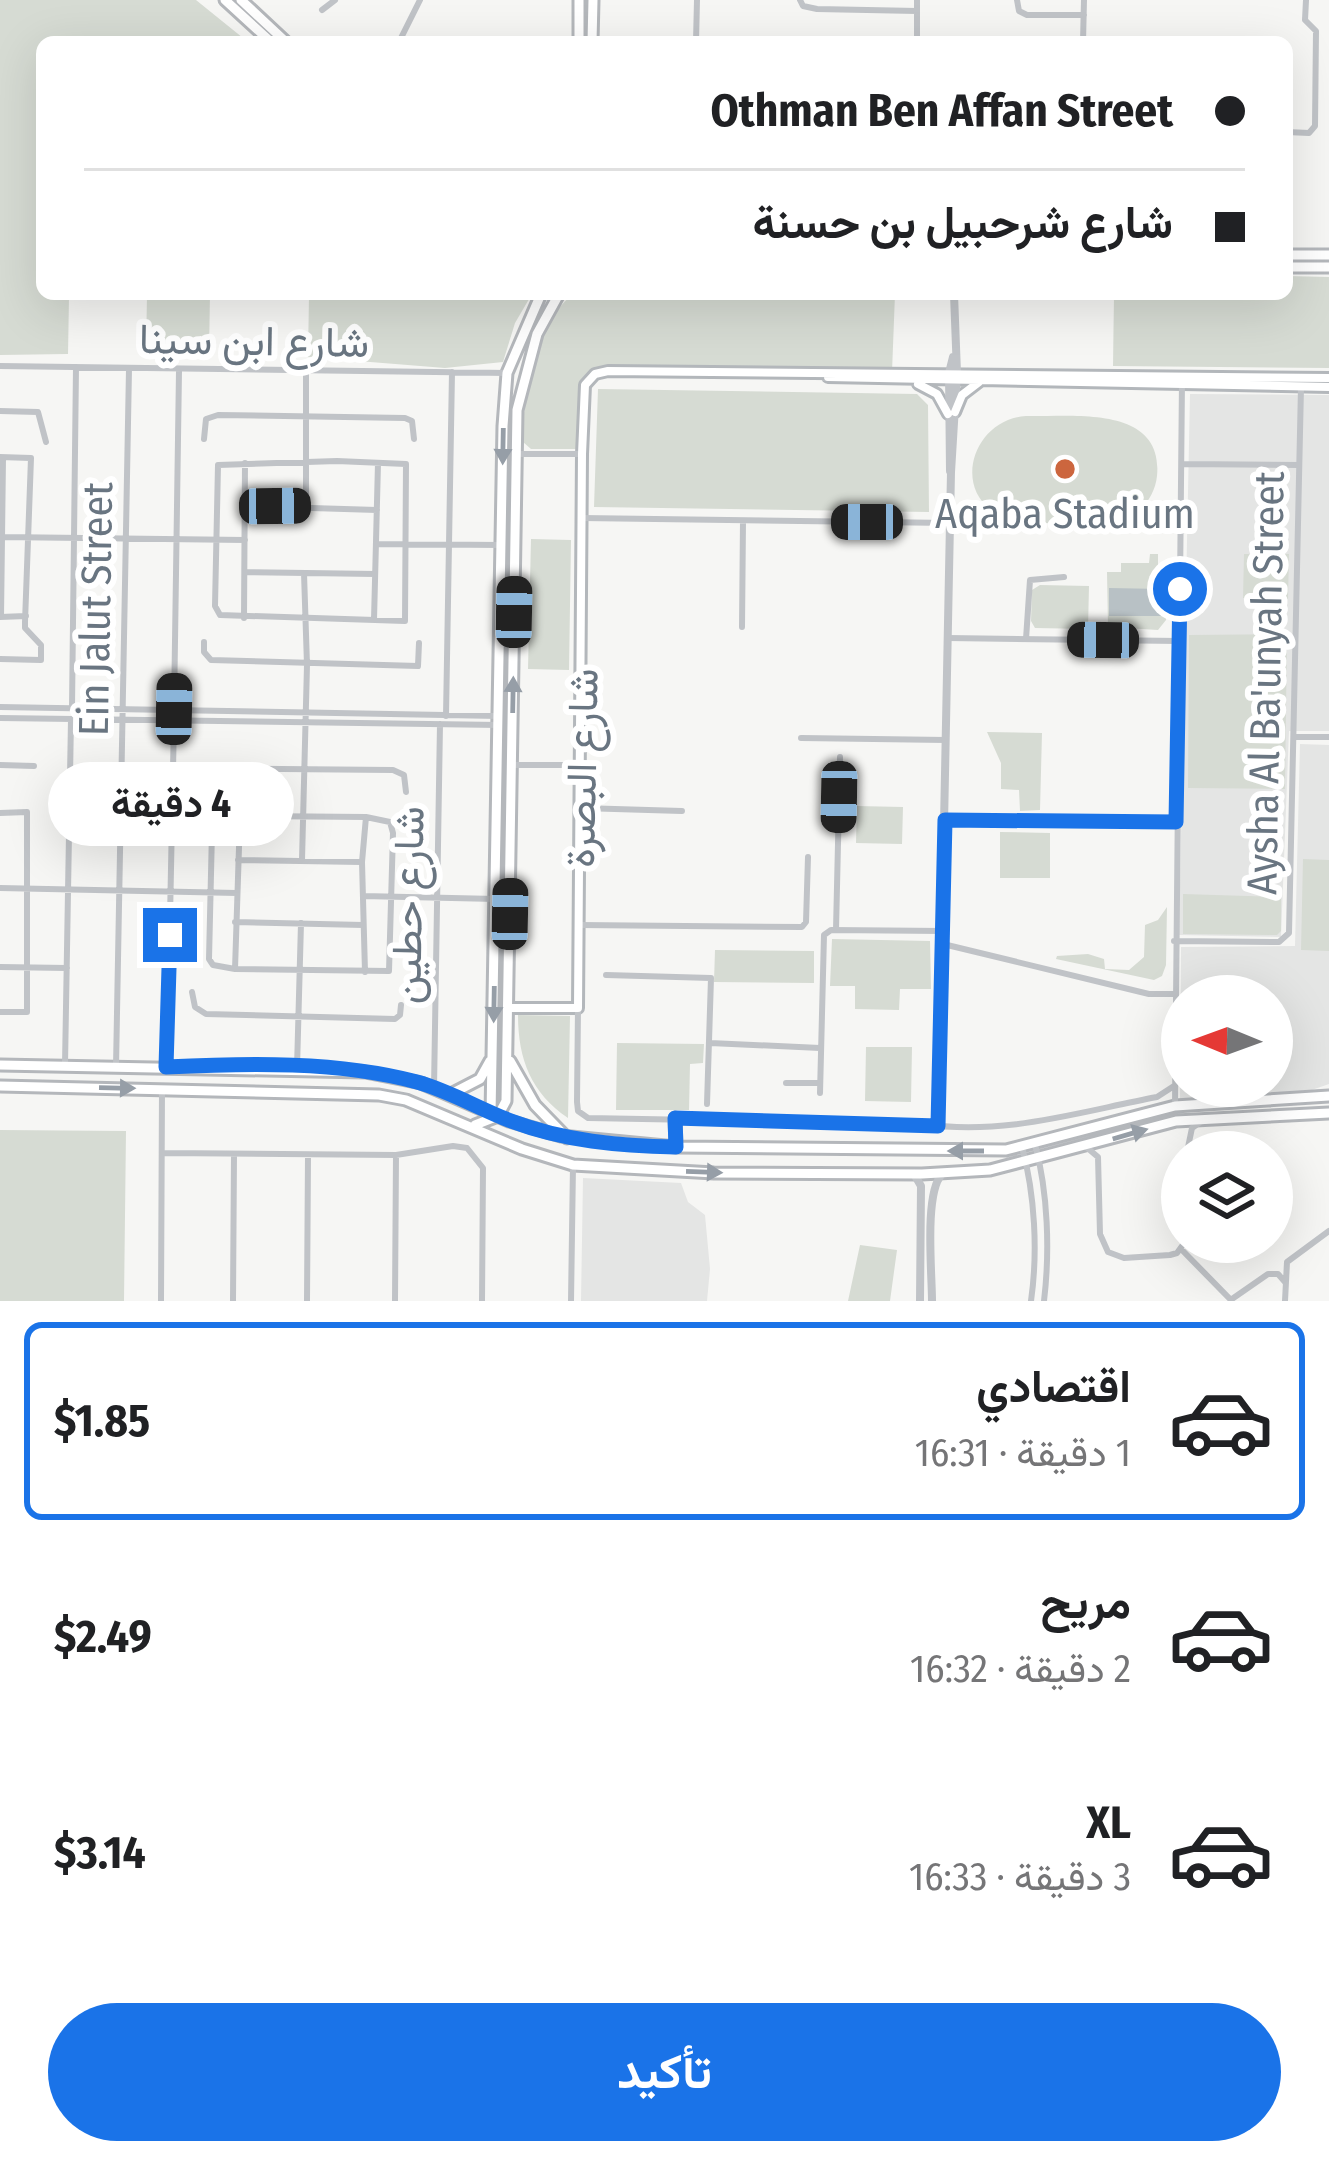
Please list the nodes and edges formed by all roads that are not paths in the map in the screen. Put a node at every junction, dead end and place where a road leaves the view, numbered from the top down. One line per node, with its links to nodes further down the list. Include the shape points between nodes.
1 (225, 0): 16 (main road)
2 (241, 0): 17 (main road)
3 (335, 0): 13 (street)
4 (420, 0): 18 (street)
5 (697, 0): 21 (street)
6 (800, 0): 14 (street, via 817,9)
7 (917, 0): 14 (street)
8 (1017, 0): 15 (street, via 1027,15)
9 (1084, 0): 15 (street)
10 (1306, 0): 24 (street, via 1306,20 1316,31 1315,126)
11 (579, 1): 12 (main road); 19 (main road)
12 (593, 1): 20 (main road)
13 (322, 10)
14 (917, 10): 22 (street)
15 (1084, 15): 23 (street)
16 (264, 36)
17 (280, 36)
18 (402, 36)
19 (578, 36)
20 (592, 36)
21 (696, 36)
22 (916, 36)
23 (1083, 36)
24 (1293, 132)
25 (1293, 254): 26 (main road)
26 (1329, 255)
27 (1293, 267): 28 (main road)
28 (1329, 267)
29 (538, 300): 38 (main road)
30 (556, 300): 52 (main road, via 524,376)
31 (954, 300): 40 (street)
32 (0, 366): 33 (street, شارع ابن سينا)
33 (76, 367): 34 (street, شارع ابن سينا); 69 (street)
34 (129, 369): 35 (street, شارع ابن سينا); 70 (street, Ein Jalut Street)
35 (179, 369): 36 (street, شارع ابن سينا); 71 (street)
36 (306, 371): 37 (street, شارع ابن سينا); 48 (street)
37 (452, 372): 38 (street, شارع ابن سينا); 76 (street, شارع حطين)
38 (507, 373): 77 (main road, one-way to 77)
39 (808, 374): 40 (main road); 41 (main road); 53 (main road, شارع البصرة, via 595,374 585,386)
40 (952, 377): 41 (main road); 42 (main road); 43 (main road); 47 (street)
41 (911, 380): 47 (main road)
42 (1182, 380): 43 (main road); 44 (main road); 45 (main road); 58 (street)
43 (980, 381): 47 (main road)
44 (1329, 382): 45 (main road)
45 (1301, 387): 59 (street, Aysha Al Ba'unyah Street)
46 (0, 411): 51 (street, via 38,412)
47 (952, 413): 66 (street)
48 (307, 418): 49 (street, via 211,415); 50 (street, via 405,418); 55 (street)
49 (204, 440)
50 (414, 440)
51 (46, 442)
52 (516, 454): 53 (street); 84 (main road)
53 (582, 454): 64 (main road, شارع البصرة)
54 (2, 457): 60 (street); 68 (street, via 31,458)
55 (306, 462): 56 (street); 57 (street); 62 (street)
56 (245, 463): 61 (street); 73 (street, via 218,465)
57 (378, 463): 63 (street); 75 (street, via 406,464)
58 (1183, 464): 59 (street); 95 (street)
59 (1299, 465): 113 (street, Aysha Al Ba'unyah Street)
60 (1, 506): 67 (street)
61 (245, 506): 62 (street); 72 (street)
62 (306, 506): 63 (street)
63 (377, 510): 74 (street)
64 (581, 518): 65 (street); 119 (main road, شارع البصرة)
65 (743, 521): 66 (street); 90 (street)
66 (950, 523): 93 (street)
67 (2, 537): 68 (street); 78 (street)
68 (29, 537): 69 (street); 85 (street)
69 (74, 538): 70 (street); 101 (street)
70 (126, 539): 71 (street); 103 (street, Ein Jalut Street)
71 (175, 540): 73 (street); 102 (street)
72 (245, 540): 73 (street); 79 (street)
73 (214, 541): 87 (street, via 215,606 220,615)
74 (376, 544): 75 (street); 81 (street)
75 (406, 544): 76 (street); 89 (street, via 405,621)
76 (450, 544): 77 (street); 108 (street, شارع حطين)
77 (501, 545): 83 (main road)
78 (1, 569): 86 (street)
79 (245, 572): 80 (street); 87 (street)
80 (304, 573): 81 (street); 88 (street)
81 (376, 574): 89 (street)
82 (1064, 577): 94 (street, via 1030,580)
83 (501, 610): 84 (main road); 92 (main road)
84 (514, 612): 91 (main road)
85 (26, 616): 86 (street); 98 (street, via 41,660)
86 (0, 617)
87 (244, 618): 88 (street)
88 (304, 618): 89 (street); 99 (street)
89 (374, 620)
90 (742, 627)
91 (514, 628): 92 (main road); 118 (main road, one-way to 91)
92 (500, 630): 110 (main road)
93 (948, 638): 94 (street); 115 (street)
94 (1026, 639): 95 (street)
95 (1180, 640): 134 (street)
96 (204, 642): 99 (street, via 211,660)
97 (419, 643): 99 (street, via 418,666)
98 (0, 659)
99 (307, 665): 104 (street)
100 (0, 707): 101 (street)
101 (71, 708): 103 (street)
102 (174, 709): 103 (street); 104 (street)
103 (123, 710): 109 (street, Ein Jalut Street)
104 (304, 710): 108 (street); 111 (street)
105 (0, 718): 106 (street)
106 (70, 719): 109 (street); 142 (street)
107 (174, 720): 109 (street); 111 (street); 121 (street)
108 (443, 720): 110 (street); 111 (street); 147 (street, شارع حطين)
109 (123, 721): 143 (street, Ein Jalut Street)
110 (499, 721): 124 (main road)
111 (305, 722): 122 (street)
112 (802, 737): 115 (street)
113 (1294, 737): 114 (street); 157 (street, Aysha Al Ba'unyah Street, via 1285,940)
114 (1329, 737)
115 (946, 740): 132 (street)
116 (840, 757): 155 (street)
117 (0, 765): 120 (street)
118 (513, 765): 119 (street); 125 (main road)
119 (581, 765): 126 (main road, شارع البصرة)
120 (34, 766)
121 (173, 768): 122 (street); 144 (street)
122 (304, 769): 123 (street, via 393,770 404,775); 130 (street)
123 (406, 792)
124 (498, 804): 125 (main road); 133 (main road)
125 (512, 805): 135 (main road)
126 (581, 808): 127 (street); 154 (main road, شارع البصرة)
127 (682, 811)
128 (0, 813): 141 (street, via 27,812)
129 (240, 815): 130 (street); 137 (street); 145 (street, via 212,831)
130 (302, 817): 131 (street); 138 (street)
131 (366, 818): 139 (street); 149 (street, via 392,827)
132 (945, 820): 134 (street); 156 (street)
133 (497, 821): 135 (main road); 150 (main road)
134 (1176, 822): 157 (street)
135 (512, 824): 170 (main road)
136 (808, 857): 154 (street, via 802,927)
137 (238, 860): 138 (street); 146 (street)
138 (302, 860): 139 (street)
139 (362, 862): 148 (street)
140 (0, 888): 141 (street)
141 (25, 890): 142 (street); 160 (street)
142 (68, 890): 143 (street); 161 (street)
143 (121, 890): 144 (street); 180 (street, Ein Jalut Street)
144 (170, 891): 145 (street); 181 (street)
145 (211, 893): 146 (street); 162 (street, via 209,958 217,968)
146 (237, 893): 151 (street)
147 (438, 895): 149 (street); 150 (street); 188 (street, شارع حطين)
148 (363, 896): 149 (street); 153 (street)
149 (392, 896): 164 (street, via 391,963)
150 (496, 899): 176 (main road, one-way to 176)
151 (236, 922): 152 (street); 162 (street)
152 (301, 923): 153 (street); 163 (street)
153 (363, 925): 164 (street)
154 (579, 925): 171 (main road, شارع البصرة)
155 (836, 930): 156 (street); 175 (street, via 822,943)
156 (943, 931): 158 (street)
157 (1174, 941): 166 (street)
158 (943, 944): 168 (street); 202 (street)
159 (0, 967): 160 (street)
160 (27, 968): 161 (street); 172 (street, via 27,1012)
161 (67, 968): 179 (street)
162 (235, 969): 163 (street)
163 (300, 970): 164 (street); 173 (street)
164 (365, 973)
165 (606, 974): 174 (street, via 711,978)
166 (1174, 975)
167 (192, 992): 173 (street, via 206,1014)
168 (1161, 994)
169 (401, 1004): 173 (street, via 394,1019)
170 (507, 1008): 171 (main road); 177 (main road)
171 (578, 1008): 199 (street, via 581,1116)
172 (0, 1012)
173 (299, 1017): 183 (street)
174 (708, 1043): 175 (street); 195 (street)
175 (820, 1048): 185 (street)
176 (493, 1054): 191 (main road, via 480,1078); 198 (main road)
177 (507, 1054): 198 (main road, via 506,1101); 204 (main road, via 526,1092)
178 (0, 1065): 179 (main road)
179 (64, 1065): 180 (main road)
180 (116, 1067): 181 (main road)
181 (166, 1067): 182 (main road)
182 (217, 1068): 183 (main road); 189 (main road)
183 (297, 1068): 188 (main road)
184 (786, 1083): 185 (street)
185 (820, 1083): 192 (street)
186 (0, 1086): 187 (main road, one-way to 187)
187 (163, 1088): 189 (main road); 210 (street)
188 (434, 1088): 191 (main road)
189 (218, 1090): 201 (main road, via 379,1094)
190 (1329, 1093): 194 (main road)
191 (451, 1094): 198 (main road)
192 (820, 1094)
193 (1161, 1094): 202 (street, via 1022,1125)
194 (1293, 1098)
195 (706, 1104)
196 (1171, 1107): 206 (main road)
197 (1329, 1113): 200 (main road)
198 (493, 1116): 201 (main road); 204 (main road); 205 (main road)
199 (675, 1118): 202 (street); 208 (main road)
200 (1208, 1118): 203 (street); 207 (main road, one-way to 200)
201 (470, 1126): 205 (main road)
202 (938, 1126)
203 (1191, 1131)
204 (567, 1138): 208 (main road)
205 (499, 1139): 216 (main road)
206 (1035, 1144): 209 (main road); 214 (street)
207 (1085, 1146): 214 (main road); 220 (street, via 1098,1157 1100,1234 1108,1252)
208 (676, 1147): 209 (main road, one-way to 208)
209 (1022, 1147): 215 (street)
210 (163, 1153): 211 (street); 224 (street)
211 (234, 1155): 213 (street); 225 (street)
212 (396, 1155): 213 (street); 227 (street); 228 (street, via 453,1146 473,1153 483,1168)
213 (308, 1156): 226 (street)
214 (1039, 1160): 215 (main road); 233 (street)
215 (1027, 1164): 218 (main road); 232 (street)
216 (573, 1165): 217 (main road, one-way to 217); 229 (street)
217 (913, 1174): 218 (main road); 230 (street, via 921,1191)
218 (942, 1174): 231 (street, via 932,1201)
219 (1329, 1231): 222 (street, via 1291,1258)
220 (1161, 1256)
221 (1198, 1263): 223 (street)
222 (1285, 1284): 223 (street, via 1268,1274); 234 (street)
223 (1230, 1300)
224 (161, 1301)
225 (232, 1301)
226 (307, 1301)
227 (395, 1301)
228 (482, 1301)
229 (571, 1301)
230 (920, 1301)
231 (932, 1301)
232 (1030, 1301)
233 (1044, 1301)
234 (1285, 1301)

